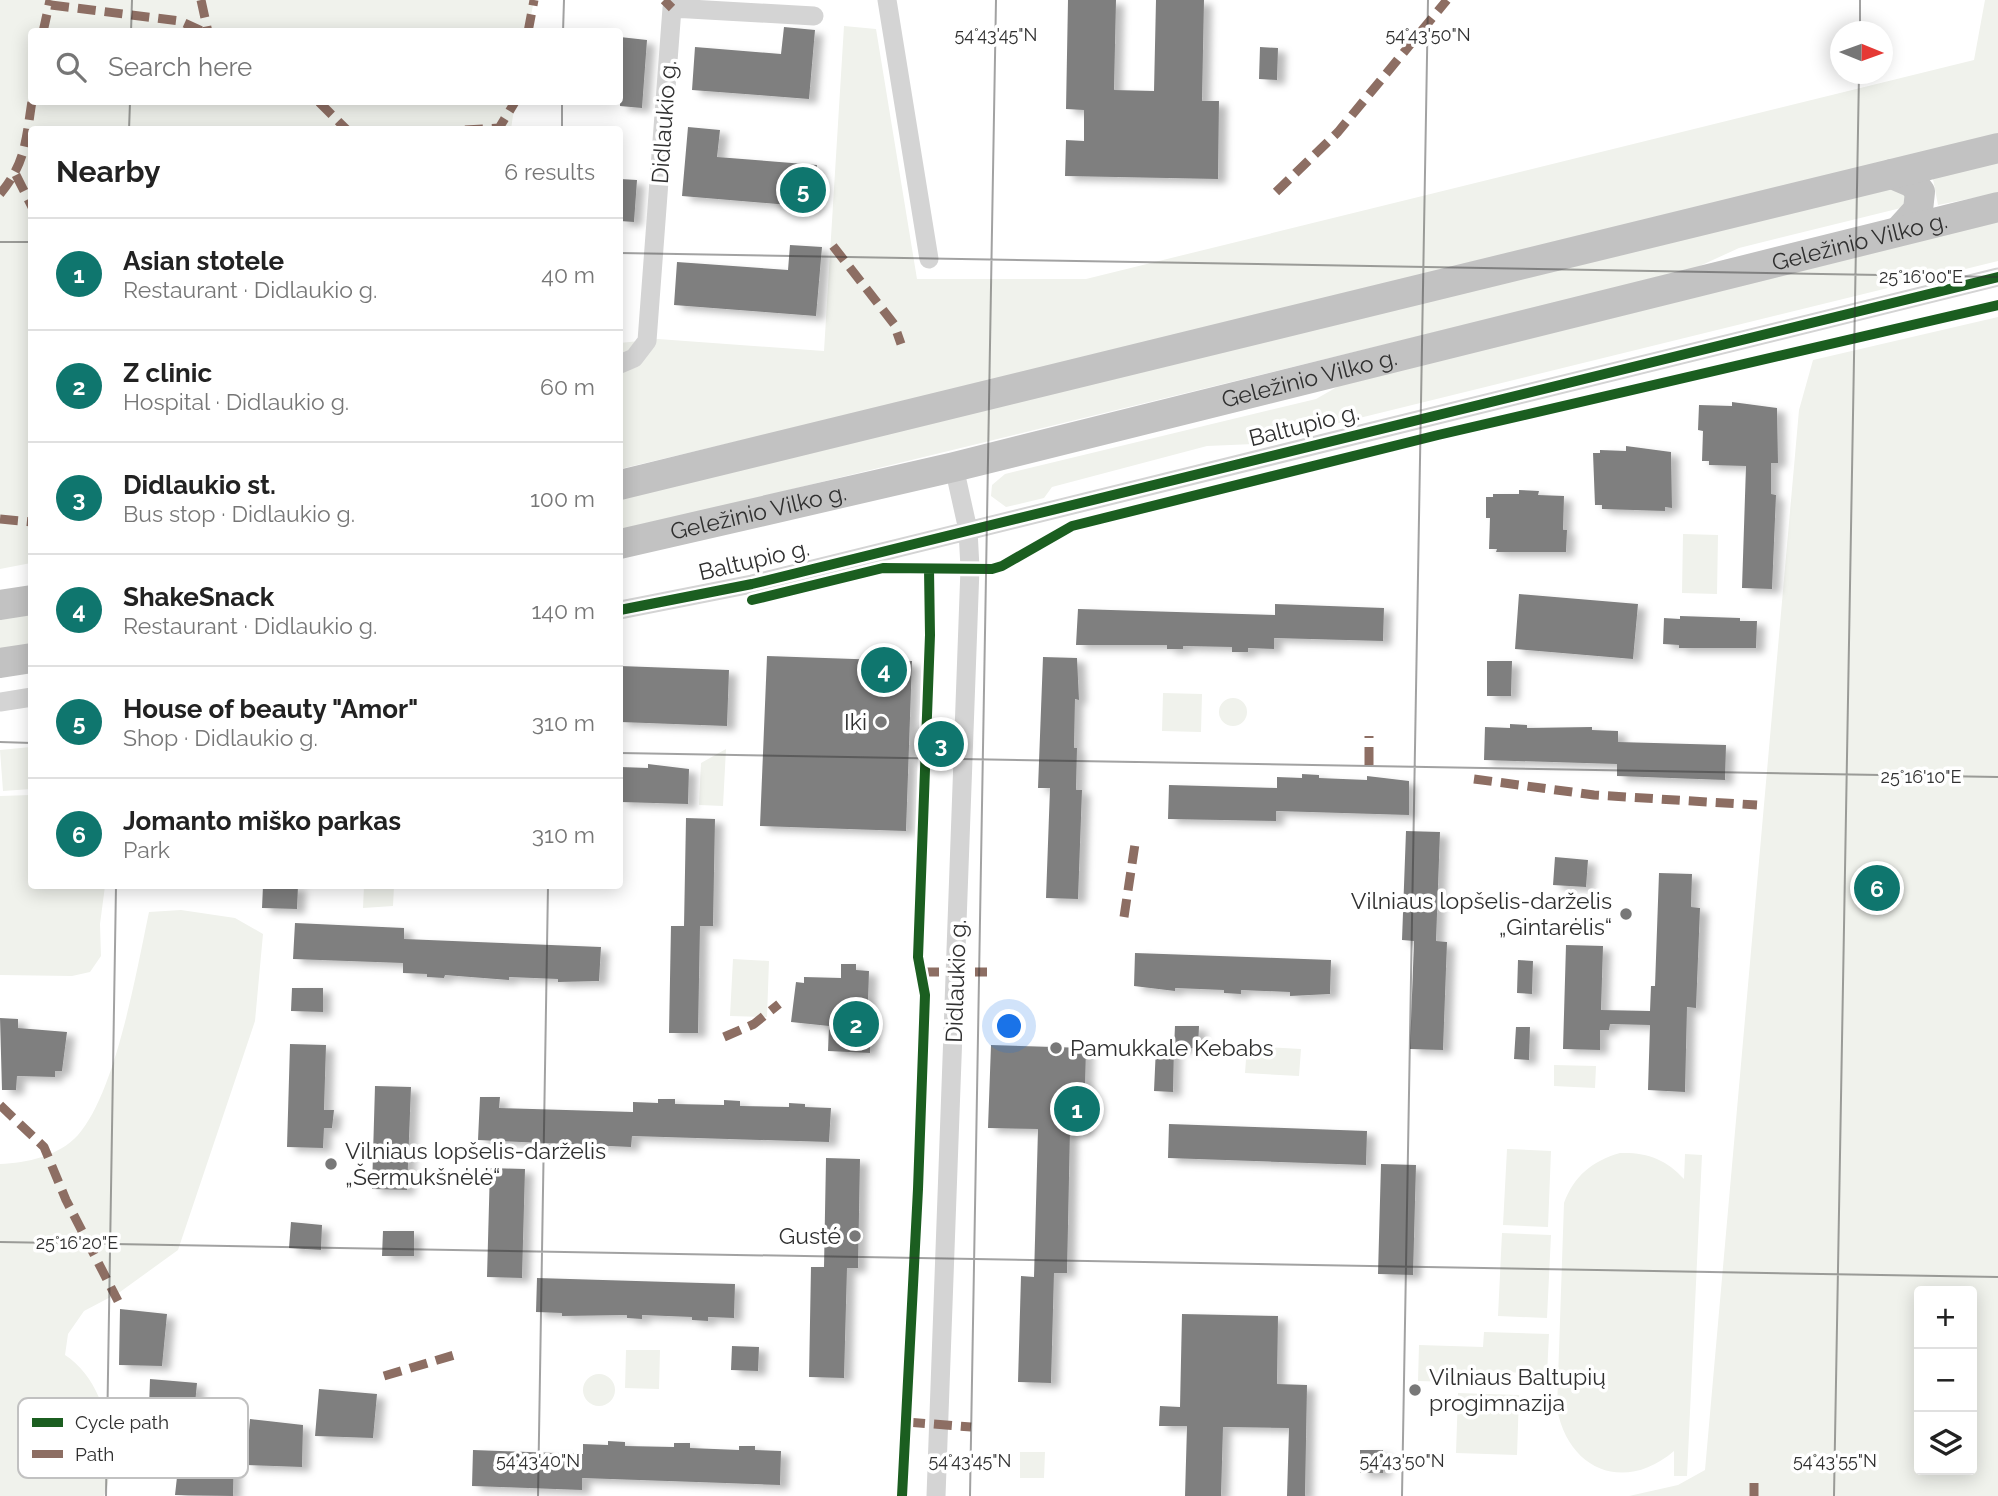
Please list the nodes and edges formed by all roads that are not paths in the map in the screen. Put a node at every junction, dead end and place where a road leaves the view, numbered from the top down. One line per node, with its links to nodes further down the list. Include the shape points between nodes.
1 (887, 0): 7 (street)
2 (814, 16): 9 (street, Didlaukio g., via 672,8 647,341 634,358)
3 (1998, 148): 4 (highway)
4 (1892, 174): 6 (highway, via 1913,183 1920,192 1917,211); 11 (highway)
5 (1998, 207): 6 (highway, Geležinio Vilko g.)
6 (1899, 231): 10 (highway, Geležinio Vilko g.)
7 (929, 259)
8 (1998, 277): 12 (street, Baltupio g.)
9 (623, 363)
10 (954, 467): 12 (street, Didlaukio g.); 13 (highway, Geležinio Vilko g.)
11 (623, 484)
12 (968, 530): 16 (street, Baltupio g., via 752,584); 21 (street, Didlaukio g., via 957,985)
13 (623, 543)
14 (28, 601): 15 (highway)
15 (0, 605)
16 (623, 609)
17 (28, 659): 18 (highway)
18 (0, 663)
19 (28, 698): 20 (street)
20 (0, 702)
21 (936, 1496)

